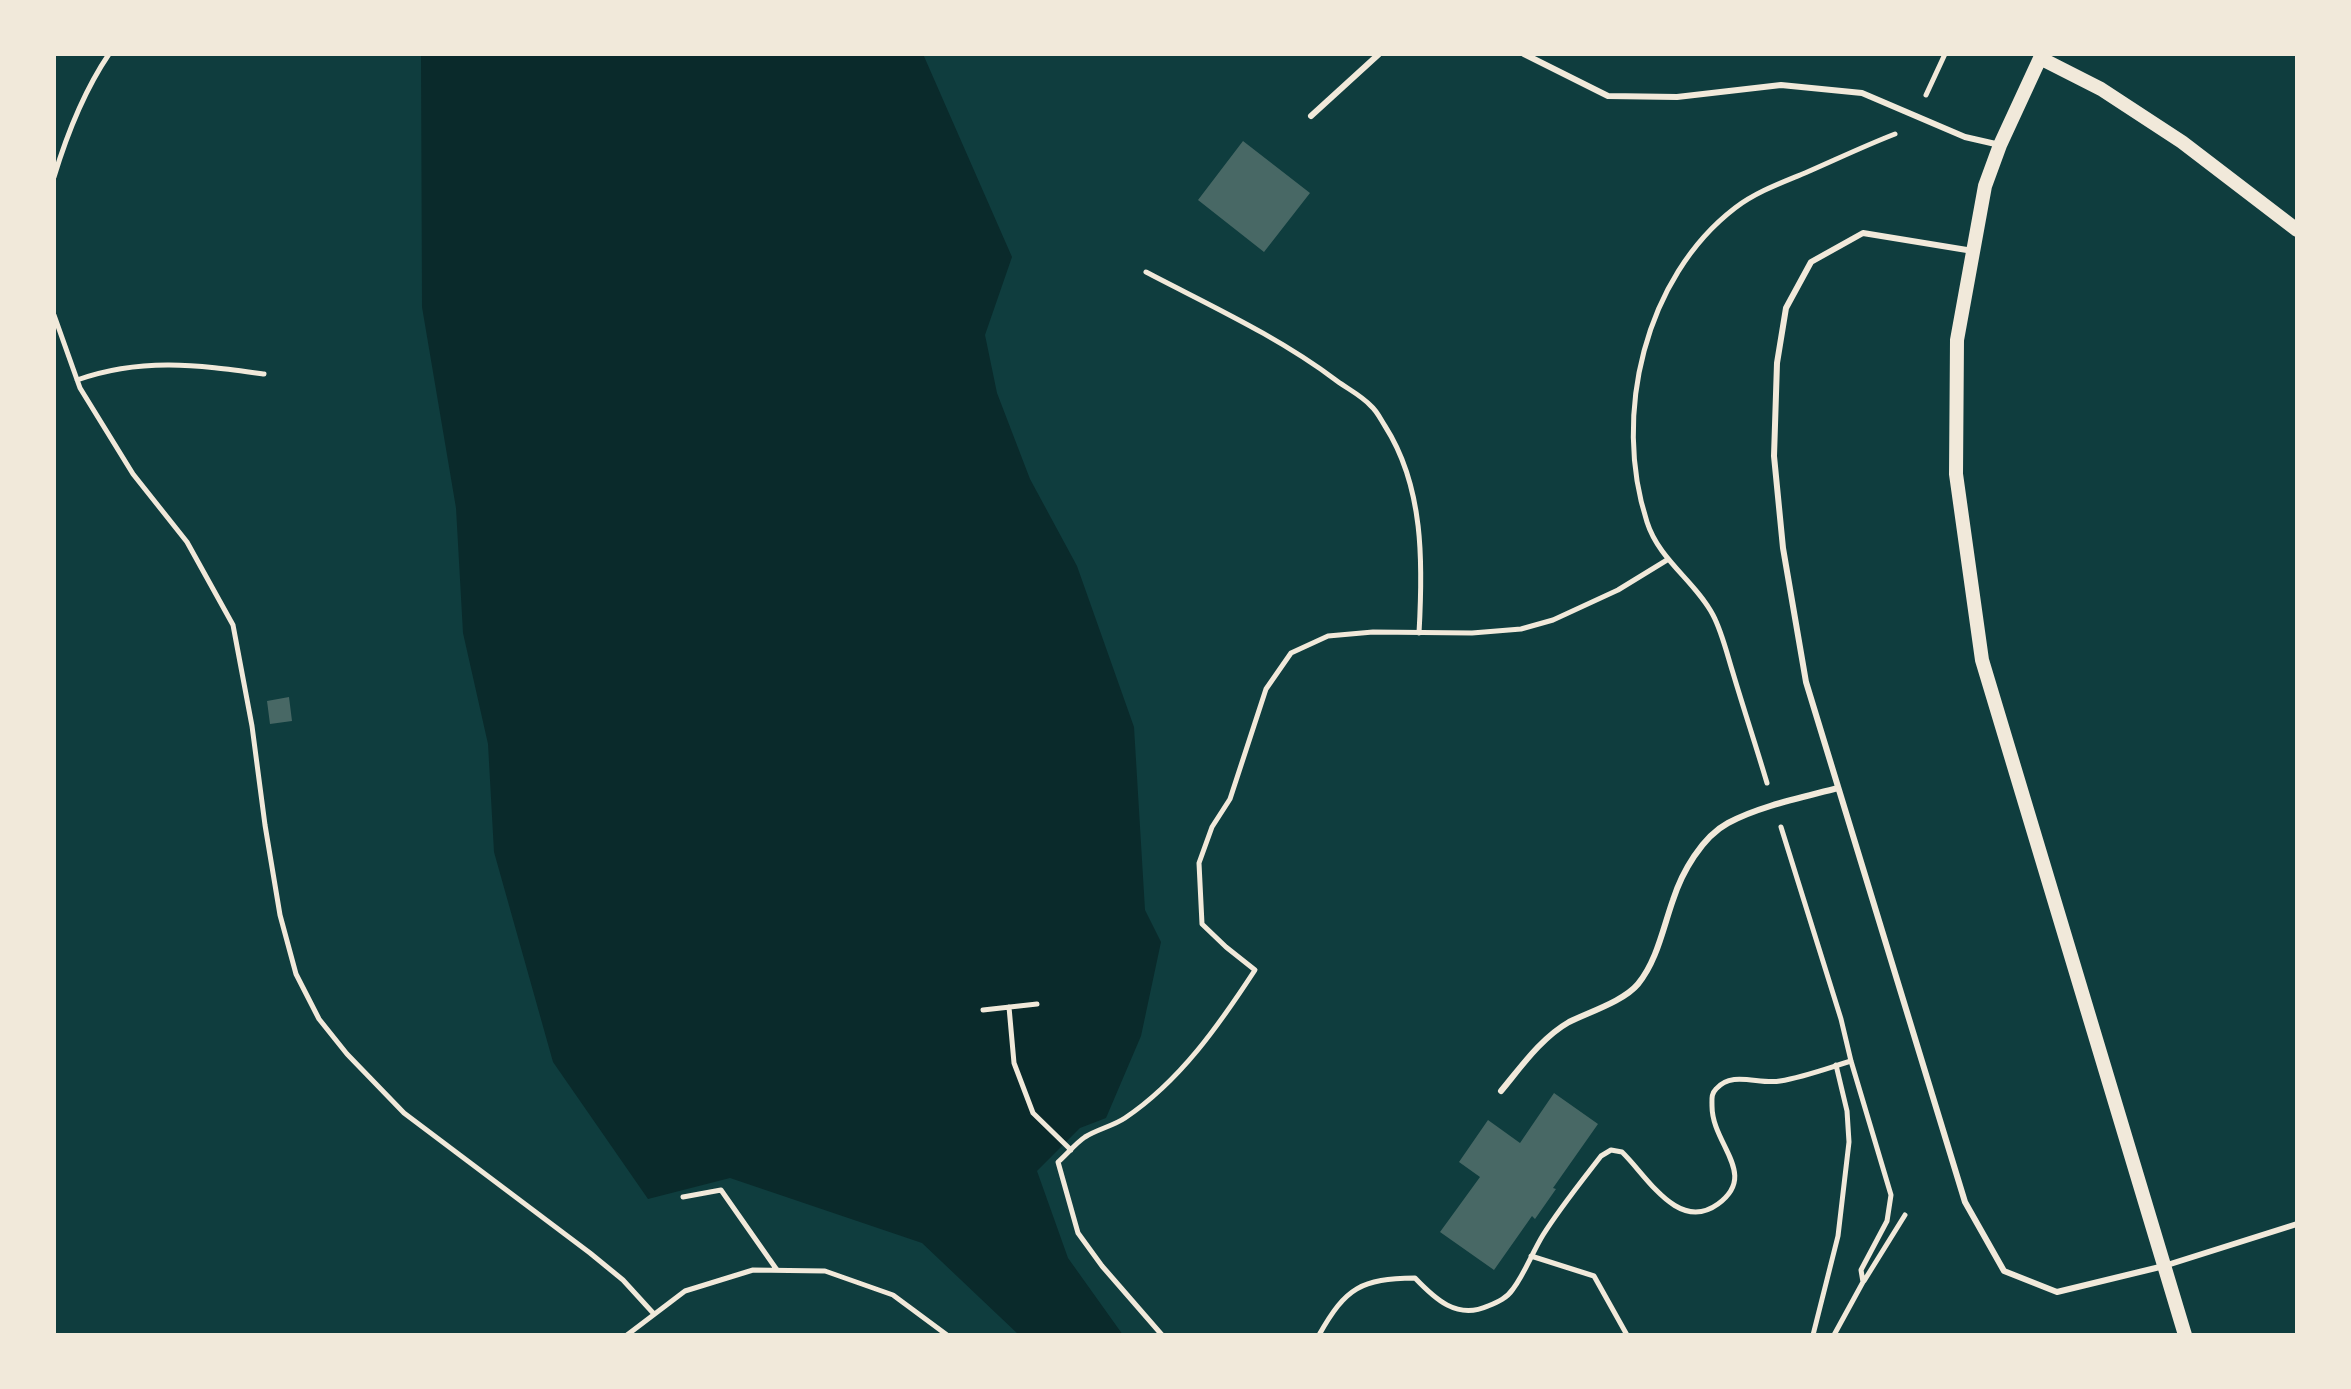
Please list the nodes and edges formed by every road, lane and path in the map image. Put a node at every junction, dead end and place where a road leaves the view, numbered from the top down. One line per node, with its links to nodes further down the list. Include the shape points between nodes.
1 (109, 54): 9 (path, via 63,146)
2 (1379, 54): 7 (lane)
3 (1524, 54): 6 (lane, via 1608,96 1677,97 1781,85 1862,93)
4 (1945, 54): 6 (path)
5 (2041, 56): 8 (street); 10 (street, via 2182,142)
6 (1917, 115): 8 (lane, via 1965,137); 16 (path, via 1910,129 1771,186 1737,206 1705,233 1678,269 1642,350 1634,423 1635,465 1647,523)
7 (1311, 116)
8 (2000, 145): 11 (street, via 1985,186)
9 (54, 177)
10 (2297, 230)
11 (1973, 251): 18 (lane, via 1863,233 1811,262 1786,308 1777,363 1774,456 1783,548 1806,682); 31 (street, via 1957,340 1956,474 1982,660)
12 (1146, 272): 17 (path, via 1274,340 1372,407 1398,448 1412,486 1422,584)
13 (54, 315): 15 (path)
14 (264, 374): 15 (path, via 192,364 143,365)
15 (77, 380): 34 (path, via 133,474 187,542 233,625 280,915 296,974 319,1019 404,1113 590,1253)
16 (1667, 560): 17 (path, via 1553,620 1521,629); 19 (path, via 1713,615)
17 (1419, 633): 26 (path, via 1328,636 1291,653 1266,689 1230,799 1199,863 1202,924 1255,970 1223,1020 1161,1088 1124,1119 1084,1137)
18 (1838, 788): 19 (lane); 31 (lane, via 1965,1202 2004,1271 2057,1292)
19 (1775, 806): 23 (path); 25 (lane, via 1726,823 1694,853 1654,957 1637,986 1567,1023 1538,1047)
20 (1037, 1004): 21 (path)
21 (1009, 1007): 22 (path); 26 (path, via 1014,1063 1033,1113)
22 (983, 1010)
23 (1851, 1061): 24 (path); 33 (path, via 1891,1195 1887,1221 1861,1270)
24 (1836, 1065): 30 (path, via 1779,1082 1731,1079 1712,1093 1717,1133 1736,1173 1728,1197 1712,1208 1681,1211 1622,1152 1611,1150 1592,1167); 40 (path, via 1849,1142 1838,1236)
25 (1501, 1091)
26 (1071, 1150): 37 (path, via 1058,1162 1078,1233)
27 (683, 1197): 32 (path, via 721,1190)
28 (1905, 1215): 33 (path)
29 (2297, 1224): 31 (lane)
30 (1531, 1256): 38 (path, via 1507,1296 1480,1310 1451,1308 1415,1278 1367,1282 1346,1294); 39 (path, via 1594,1276)
31 (2164, 1266): 42 (street)
32 (778, 1271): 34 (path, via 753,1270 685,1291); 36 (path, via 825,1271 893,1295)
33 (1863, 1282): 41 (path)
34 (654, 1314): 35 (path)
35 (627, 1335)
36 (947, 1335)
37 (1162, 1335)
38 (1319, 1335)
39 (1627, 1335)
40 (1813, 1335)
41 (1834, 1335)
42 (2185, 1335)

